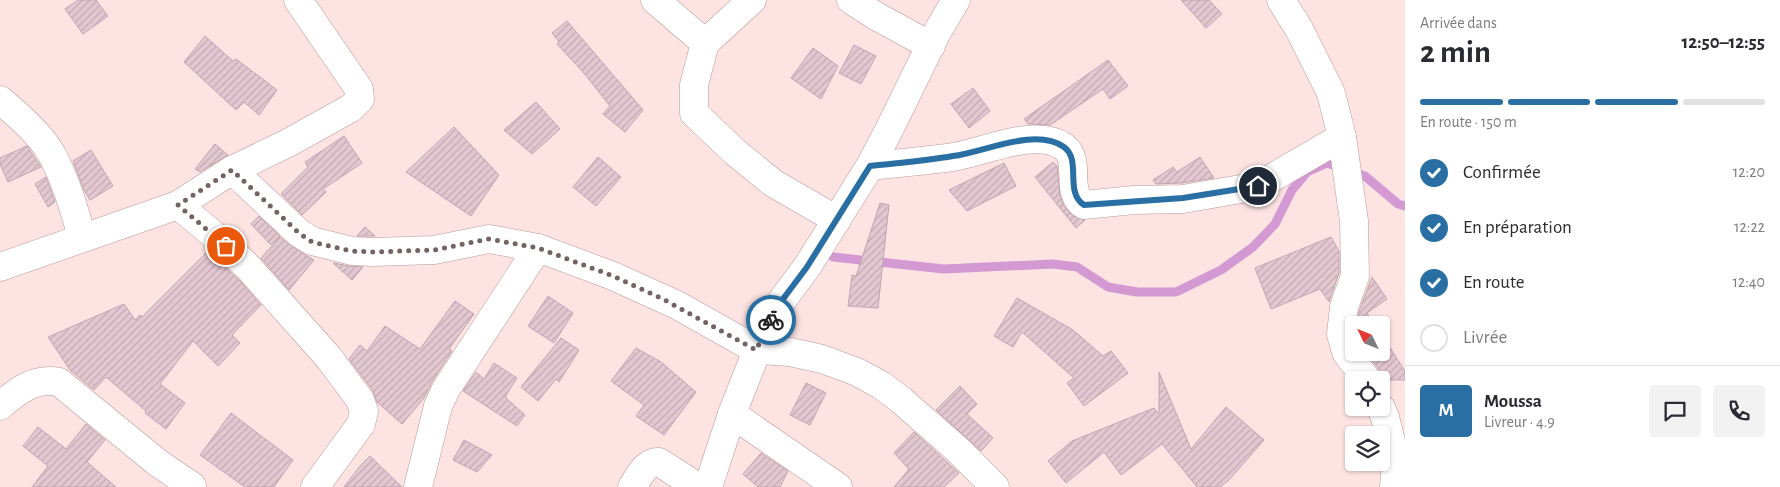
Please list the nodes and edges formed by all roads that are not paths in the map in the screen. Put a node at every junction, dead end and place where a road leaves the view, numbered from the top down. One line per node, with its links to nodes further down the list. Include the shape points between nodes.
1 (298, 0): 12 (street, via 359,89 360,99 351,108 288,143)
2 (655, 0): 7 (street)
3 (752, 0): 7 (street)
4 (852, 0): 8 (street)
5 (956, 0): 8 (street)
6 (1281, 0): 10 (street, via 1331,94)
7 (704, 43): 14 (street, via 694,85 694,113 773,184)
8 (931, 46): 11 (street)
9 (0, 100): 15 (street, via 32,129 50,152 67,188)
10 (1342, 137): 11 (street, via 1258,186 1183,198 1084,205 1077,198 1071,155 1050,140 1022,140 954,156); 19 (street, via 1354,221 1355,276 1344,308 1341,334 1346,352)
11 (870, 166): 14 (street)
12 (232, 170): 13 (street); 16 (street, via 312,242 373,252 434,250 489,239)
13 (178, 205): 15 (street); 24 (street, via 248,267 329,358 360,400 364,411 361,424)
14 (837, 220): 18 (street, via 783,299)
15 (82, 237): 17 (street)
16 (538, 248): 18 (street, via 653,294); 25 (street, via 446,389 438,406)
17 (0, 267)
18 (756, 350): 21 (street); 30 (street, via 822,358 881,384)
19 (1360, 371)
20 (0, 406): 23 (street, via 30,384 51,380 59,382 158,463)
21 (732, 414): 28 (street); 29 (street)
22 (1385, 416): 31 (street, via 1396,462)
23 (192, 486)
24 (314, 487)
25 (418, 487)
26 (632, 487): 27 (street, via 648,465 654,462)
27 (698, 487)
28 (708, 487)
29 (838, 487)
30 (996, 487)
31 (1394, 487)

